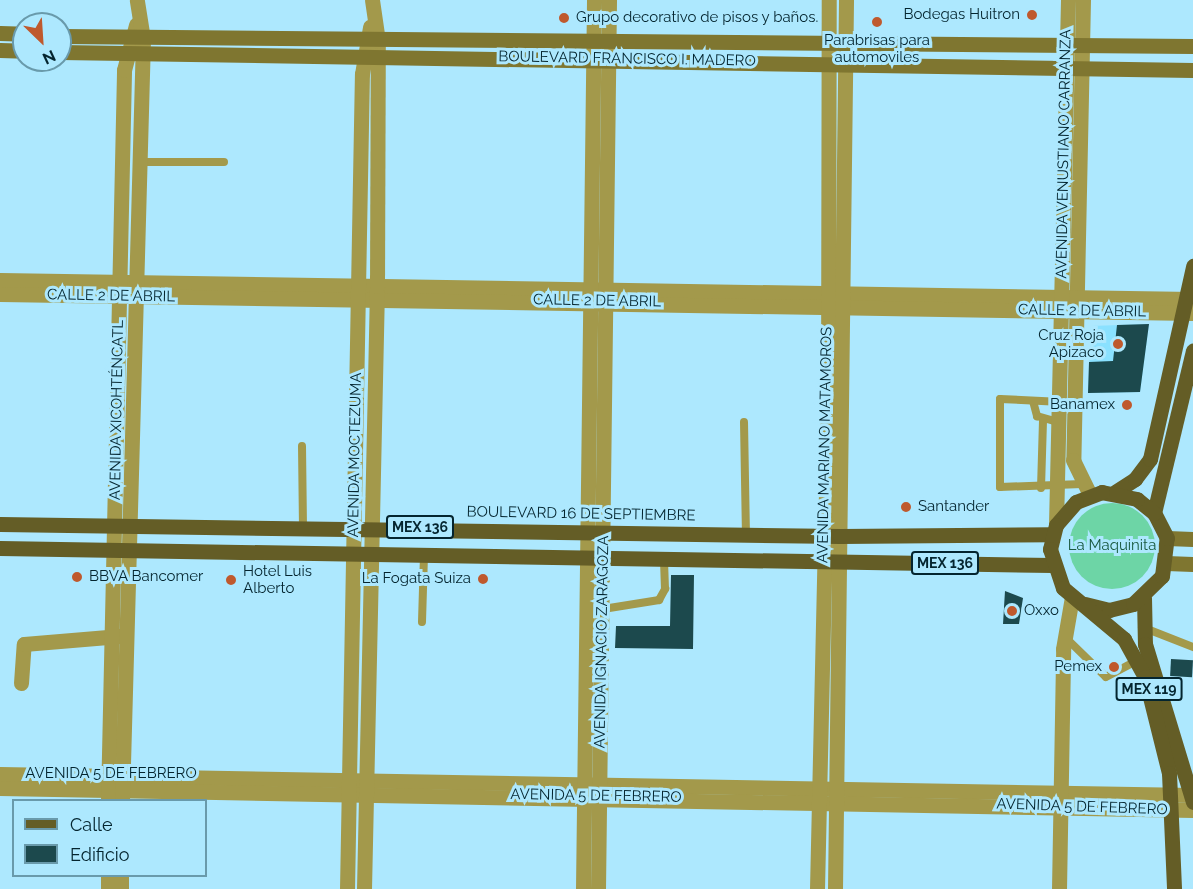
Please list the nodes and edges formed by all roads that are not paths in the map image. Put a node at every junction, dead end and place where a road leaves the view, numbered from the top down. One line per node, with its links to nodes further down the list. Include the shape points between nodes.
1 (137, 0): 16 (street, AVENIDA XICOHTÉNCATL)
2 (372, 0): 17 (street, AVENIDA MOCTEZUMA)
3 (594, 0): 10 (street, AVENIDA IGNACIO ZARAGOZA)
4 (609, 0): 10 (street, AVENIDA IGNACIO ZARAGOZA)
5 (829, 0): 11 (street, AVENIDA MARIANO MATAMOROS)
6 (846, 0): 12 (street, AVENIDA MARIANO MATAMOROS)
7 (1068, 0): 13 (street, AVENIDA VENUSTIANO CARRANZA)
8 (1083, 0): 14 (street, AVENIDA VENUSTIANO CARRANZA)
9 (72, 38): 16 (main road, BOULEVARD FRANCISCO I. MADERO)
10 (602, 39): 11 (main road, BOULEVARD FRANCISCO I. MADERO); 17 (main road, BOULEVARD FRANCISCO I. MADERO); 19 (street, AVENIDA IGNACIO ZARAGOZA)
11 (830, 42): 12 (main road, BOULEVARD FRANCISCO I. MADERO); 20 (street, AVENIDA MARIANO MATAMOROS)
12 (846, 42): 13 (main road, BOULEVARD FRANCISCO I. MADERO); 21 (street, AVENIDA MARIANO MATAMOROS)
13 (1066, 45): 14 (main road, BOULEVARD FRANCISCO I. MADERO); 22 (street, AVENIDA VENUSTIANO CARRANZA)
14 (1082, 46): 15 (main road, BOULEVARD FRANCISCO I. MADERO); 23 (street, AVENIDA VENUSTIANO CARRANZA)
15 (1193, 46)
16 (135, 47): 17 (main road, BOULEVARD FRANCISCO I. MADERO); 18 (main road, BOULEVARD FRANCISCO I. MADERO); 25 (street, AVENIDA XICOHTÉNCATL)
17 (371, 49): 19 (main road, BOULEVARD FRANCISCO I. MADERO); 37 (street, AVENIDA MOCTEZUMA)
18 (72, 51)
19 (600, 58): 20 (main road, BOULEVARD FRANCISCO I. MADERO); 32 (street, AVENIDA IGNACIO ZARAGOZA); 33 (street, AVENIDA IGNACIO ZARAGOZA)
20 (829, 62): 21 (main road, BOULEVARD FRANCISCO I. MADERO); 26 (street, AVENIDA MARIANO MATAMOROS)
21 (845, 62): 22 (main road, BOULEVARD FRANCISCO I. MADERO); 27 (street, AVENIDA MARIANO MATAMOROS)
22 (1065, 66): 23 (main road, BOULEVARD FRANCISCO I. MADERO); 31 (street, AVENIDA VENUSTIANO CARRANZA)
23 (1082, 66): 24 (main road, BOULEVARD FRANCISCO I. MADERO); 30 (street, AVENIDA VENUSTIANO CARRANZA)
24 (1193, 70)
25 (130, 136): 28 (street, AVENIDA XICOHTÉNCATL); 34 (street, AVENIDA XICOHTÉNCATL)
26 (828, 145): 27 (street); 35 (street, AVENIDA MARIANO MATAMOROS)
27 (845, 146): 36 (street, AVENIDA MARIANO MATAMOROS)
28 (136, 162): 29 (lane); 34 (street, AVENIDA XICOHTÉNCATL)
29 (224, 162)
30 (1078, 190): 31 (street); 48 (street, AVENIDA VENUSTIANO CARRANZA)
31 (1062, 191): 48 (street, AVENIDA VENUSTIANO CARRANZA)
32 (607, 194): 33 (street); 46 (street, AVENIDA IGNACIO ZARAGOZA)
33 (591, 195): 45 (street, AVENIDA IGNACIO ZARAGOZA)
34 (128, 212): 41 (street, AVENIDA XICOHTÉNCATL)
35 (828, 215): 36 (street); 47 (street, AVENIDA MARIANO MATAMOROS)
36 (844, 216): 47 (street, AVENIDA MARIANO MATAMOROS)
37 (369, 232): 42 (street, AVENIDA MOCTEZUMA); 43 (street, AVENIDA MOCTEZUMA)
38 (1193, 266): 49 (main road)
39 (0, 280): 40 (street, CALLE 2 DE ABRIL)
40 (24, 288): 41 (street, CALLE 2 DE ABRIL); 44 (street, CALLE 2 DE ABRIL)
41 (127, 289): 42 (street, CALLE 2 DE ABRIL); 68 (street, AVENIDA XICOHTÉNCATL)
42 (358, 293): 43 (street, CALLE 2 DE ABRIL); 50 (street, AVENIDA MOCTEZUMA)
43 (377, 293): 45 (street, CALLE 2 DE ABRIL); 50 (street, AVENIDA MOCTEZUMA)
44 (0, 294)
45 (590, 295): 46 (street, CALLE 2 DE ABRIL); 73 (street, AVENIDA IGNACIO ZARAGOZA)
46 (606, 295): 47 (street, CALLE 2 DE ABRIL); 73 (street, AVENIDA IGNACIO ZARAGOZA)
47 (835, 297): 48 (street, CALLE 2 DE ABRIL); 55 (street, AVENIDA MARIANO MATAMOROS); 56 (street, AVENIDA MARIANO MATAMOROS)
48 (1069, 305): 49 (street, CALLE 2 DE ABRIL); 53 (street, AVENIDA VENUSTIANO CARRANZA); 54 (street, AVENIDA VENUSTIANO CARRANZA)
49 (1188, 306): 65 (main road, via 1150,459 1134,479)
50 (366, 345): 60 (street, AVENIDA MOCTEZUMA); 61 (street, AVENIDA MOCTEZUMA)
51 (1193, 351): 66 (main road)
52 (1033, 401): 53 (lane); 57 (lane, via 1034,411); 62 (lane, via 1000,399 1000,487)
53 (1058, 402): 54 (lane); 57 (street, AVENIDA VENUSTIANO CARRANZA)
54 (1074, 402): 64 (street, AVENIDA VENUSTIANO CARRANZA, via 1073,460)
55 (828, 413): 56 (street); 75 (street, AVENIDA MARIANO MATAMOROS)
56 (844, 413): 75 (street, AVENIDA MARIANO MATAMOROS)
57 (1051, 421): 62 (lane); 63 (street, AVENIDA VENUSTIANO CARRANZA)
58 (744, 422): 74 (lane)
59 (302, 446): 69 (lane)
60 (354, 447): 61 (street); 70 (street, AVENIDA MOCTEZUMA)
61 (371, 448): 71 (street, AVENIDA MOCTEZUMA)
62 (1041, 488): 63 (lane)
63 (1057, 488): 64 (lane); 72 (street, AVENIDA VENUSTIANO CARRANZA)
64 (1086, 489): 65 (main road); 72 (main road)
65 (1115, 492): 66 (main road, via 1137,499)
66 (1154, 513): 76 (main road)
67 (0, 524): 68 (main road, BOULEVARD 16 DE SEPTIEMBRE / MEX 136)
68 (122, 524): 69 (main road, BOULEVARD 16 DE SEPTIEMBRE / MEX 136); 79 (street, AVENIDA XICOHTÉNCATL); 80 (street, AVENIDA XICOHTÉNCATL)
69 (303, 525): 70 (main road, BOULEVARD 16 DE SEPTIEMBRE / MEX 136)
70 (353, 526): 71 (main road, BOULEVARD 16 DE SEPTIEMBRE / MEX 136); 81 (street, AVENIDA MOCTEZUMA)
71 (372, 526): 73 (main road, BOULEVARD 16 DE SEPTIEMBRE / MEX 136); 82 (street, AVENIDA MOCTEZUMA)
72 (1054, 529): 75 (main road, BOULEVARD 16 DE SEPTIEMBRE / MEX 136); 89 (main road)
73 (595, 533): 74 (main road, BOULEVARD 16 DE SEPTIEMBRE / MEX 136); 83 (street, AVENIDA IGNACIO ZARAGOZA)
74 (747, 535): 75 (main road, BOULEVARD 16 DE SEPTIEMBRE / MEX 136)
75 (832, 536): 86 (street, AVENIDA MARIANO MATAMOROS)
76 (1167, 538): 77 (main road); 87 (main road)
77 (1193, 539)
78 (0, 548): 79 (main road, MEX 136)
79 (113, 549): 80 (main road, MEX 136); 95 (street, AVENIDA XICOHTÉNCATL)
80 (129, 549): 81 (main road, MEX 136); 95 (street, AVENIDA XICOHTÉNCATL)
81 (353, 554): 82 (main road, MEX 136); 96 (street, AVENIDA MOCTEZUMA)
82 (371, 555): 84 (main road, MEX 136); 96 (street, AVENIDA MOCTEZUMA)
83 (595, 555): 84 (main road, MEX 136); 85 (main road, MEX 136); 92 (street, AVENIDA IGNACIO ZARAGOZA); 100 (street, AVENIDA IGNACIO ZARAGOZA)
84 (424, 556): 93 (lane)
85 (664, 557): 86 (main road, MEX 136); 92 (lane, via 665,589 659,600)
86 (830, 560): 89 (main road, MEX 136); 97 (street, AVENIDA MARIANO MATAMOROS)
87 (1166, 563): 88 (main road); 90 (main road)
88 (1193, 564)
89 (1052, 565): 91 (main road)
90 (1144, 598): 91 (main road, via 1109,610); 94 (main road, MEX 119)
91 (1078, 601): 98 (street); 102 (main road, MEX 119, via 1108,622)
92 (603, 609): 99 (street, AVENIDA IGNACIO ZARAGOZA)
93 (422, 622)
94 (1142, 627): 101 (lane); 102 (main road, MEX 119)
95 (119, 636): 103 (street, via 24,644); 110 (street, AVENIDA XICOHTÉNCATL)
96 (361, 636): 104 (street, AVENIDA MOCTEZUMA)
97 (828, 637): 116 (street, AVENIDA MARIANO MATAMOROS); 117 (street, AVENIDA MARIANO MATAMOROS)
98 (1065, 637): 102 (lane, via 1106,677); 119 (street)
99 (603, 641): 100 (street); 105 (street, AVENIDA IGNACIO ZARAGOZA)
100 (587, 642): 105 (street, AVENIDA IGNACIO ZARAGOZA)
101 (1193, 647)
102 (1143, 658): 118 (main road, MEX 119); 120 (main road, MEX 119)
103 (21, 683)
104 (359, 708): 111 (street, AVENIDA MOCTEZUMA); 113 (street, AVENIDA MOCTEZUMA)
105 (593, 708): 115 (street, AVENIDA IGNACIO ZARAGOZA)
106 (0, 774): 108 (street, AVENIDA 5 DE FEBRERO)
107 (205, 775): 109 (street, AVENIDA 5 DE FEBRERO); 110 (street, AVENIDA 5 DE FEBRERO); 114 (street)
108 (35, 781): 110 (street, AVENIDA 5 DE FEBRERO); 112 (street, AVENIDA 5 DE FEBRERO)
109 (274, 784): 111 (street, AVENIDA 5 DE FEBRERO); 114 (street, AVENIDA 5 DE FEBRERO)
110 (115, 787): 114 (street, AVENIDA 5 DE FEBRERO)
111 (346, 787): 113 (street, AVENIDA 5 DE FEBRERO); 122 (street, AVENIDA MOCTEZUMA)
112 (0, 788)
113 (365, 789): 115 (street, AVENIDA 5 DE FEBRERO, via 440,786); 123 (street, AVENIDA MOCTEZUMA)
114 (204, 791)
115 (592, 791): 116 (street, AVENIDA 5 DE FEBRERO); 126 (street, AVENIDA IGNACIO ZARAGOZA); 127 (street, AVENIDA IGNACIO ZARAGOZA)
116 (818, 793): 117 (street, AVENIDA 5 DE FEBRERO); 128 (street, AVENIDA MARIANO MATAMOROS)
117 (837, 793): 119 (street, AVENIDA 5 DE FEBRERO); 129 (street, AVENIDA MARIANO MATAMOROS)
118 (1170, 794): 119 (street, AVENIDA 5 DE FEBRERO); 120 (street, AVENIDA 5 DE FEBRERO); 121 (main road, MEX 119)
119 (1061, 796): 121 (street, AVENIDA 5 DE FEBRERO); 130 (street)
120 (1193, 800): 121 (street, AVENIDA 5 DE FEBRERO)
121 (1172, 811): 131 (main road, MEX 119)
122 (347, 867): 123 (street); 124 (street, AVENIDA MOCTEZUMA)
123 (365, 868): 125 (street, AVENIDA MOCTEZUMA)
124 (347, 889)
125 (364, 889)
126 (583, 889)
127 (598, 889)
128 (817, 889)
129 (835, 889)
130 (1059, 889)
131 (1174, 889)

